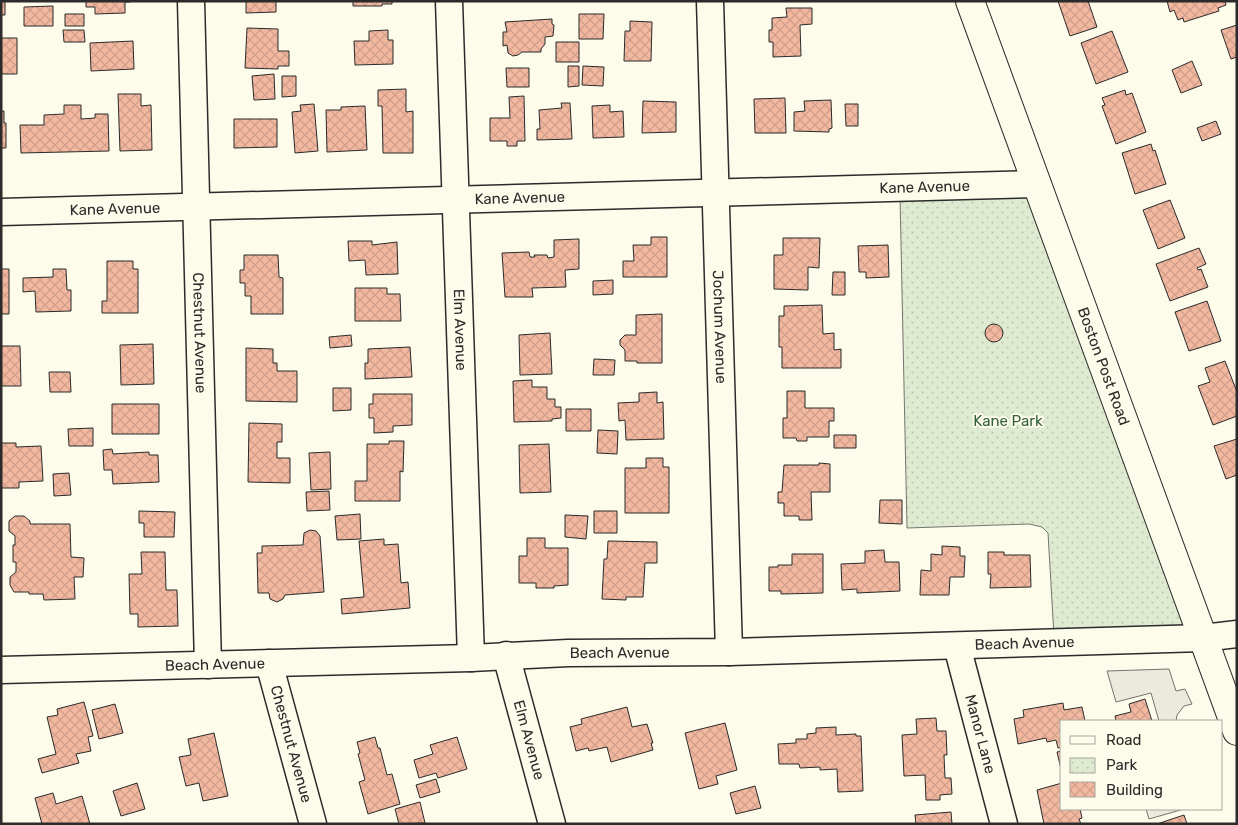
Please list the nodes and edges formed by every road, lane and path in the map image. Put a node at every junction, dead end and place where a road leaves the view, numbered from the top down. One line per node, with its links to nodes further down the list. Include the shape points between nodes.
1 (191, 1): 8 (street, Chestnut Avenue)
2 (449, 1): 7 (street, Elm Avenue)
3 (710, 1): 6 (street, Jochum Avenue)
4 (970, 1): 5 (main road, Boston Post Road)
5 (1037, 184): 6 (street, Kane Avenue); 11 (main road, Boston Post Road)
6 (716, 193): 7 (street, Kane Avenue); 13 (street, Jochum Avenue)
7 (456, 200): 8 (street, Kane Avenue); 15 (street, Elm Avenue)
8 (197, 207): 9 (street, Kane Avenue); 17 (street, Chestnut Avenue)
9 (1, 212)
10 (1237, 634): 11 (street, Beach Avenue)
11 (1203, 638): 12 (street, Beach Avenue); 19 (main road, Boston Post Road)
12 (957, 646): 13 (street, Beach Avenue); 22 (street, Manor Lane)
13 (729, 652): 14 (street, Beach Avenue)
14 (506, 655): 15 (street, Beach Avenue); 21 (street, Elm Avenue)
15 (471, 658): 16 (street, Beach Avenue)
16 (269, 663): 17 (street, Beach Avenue); 20 (street, Chestnut Avenue)
17 (208, 665): 18 (street, Beach Avenue)
18 (1, 670)
19 (1237, 731)
20 (313, 824)
21 (552, 824)
22 (1004, 824)

